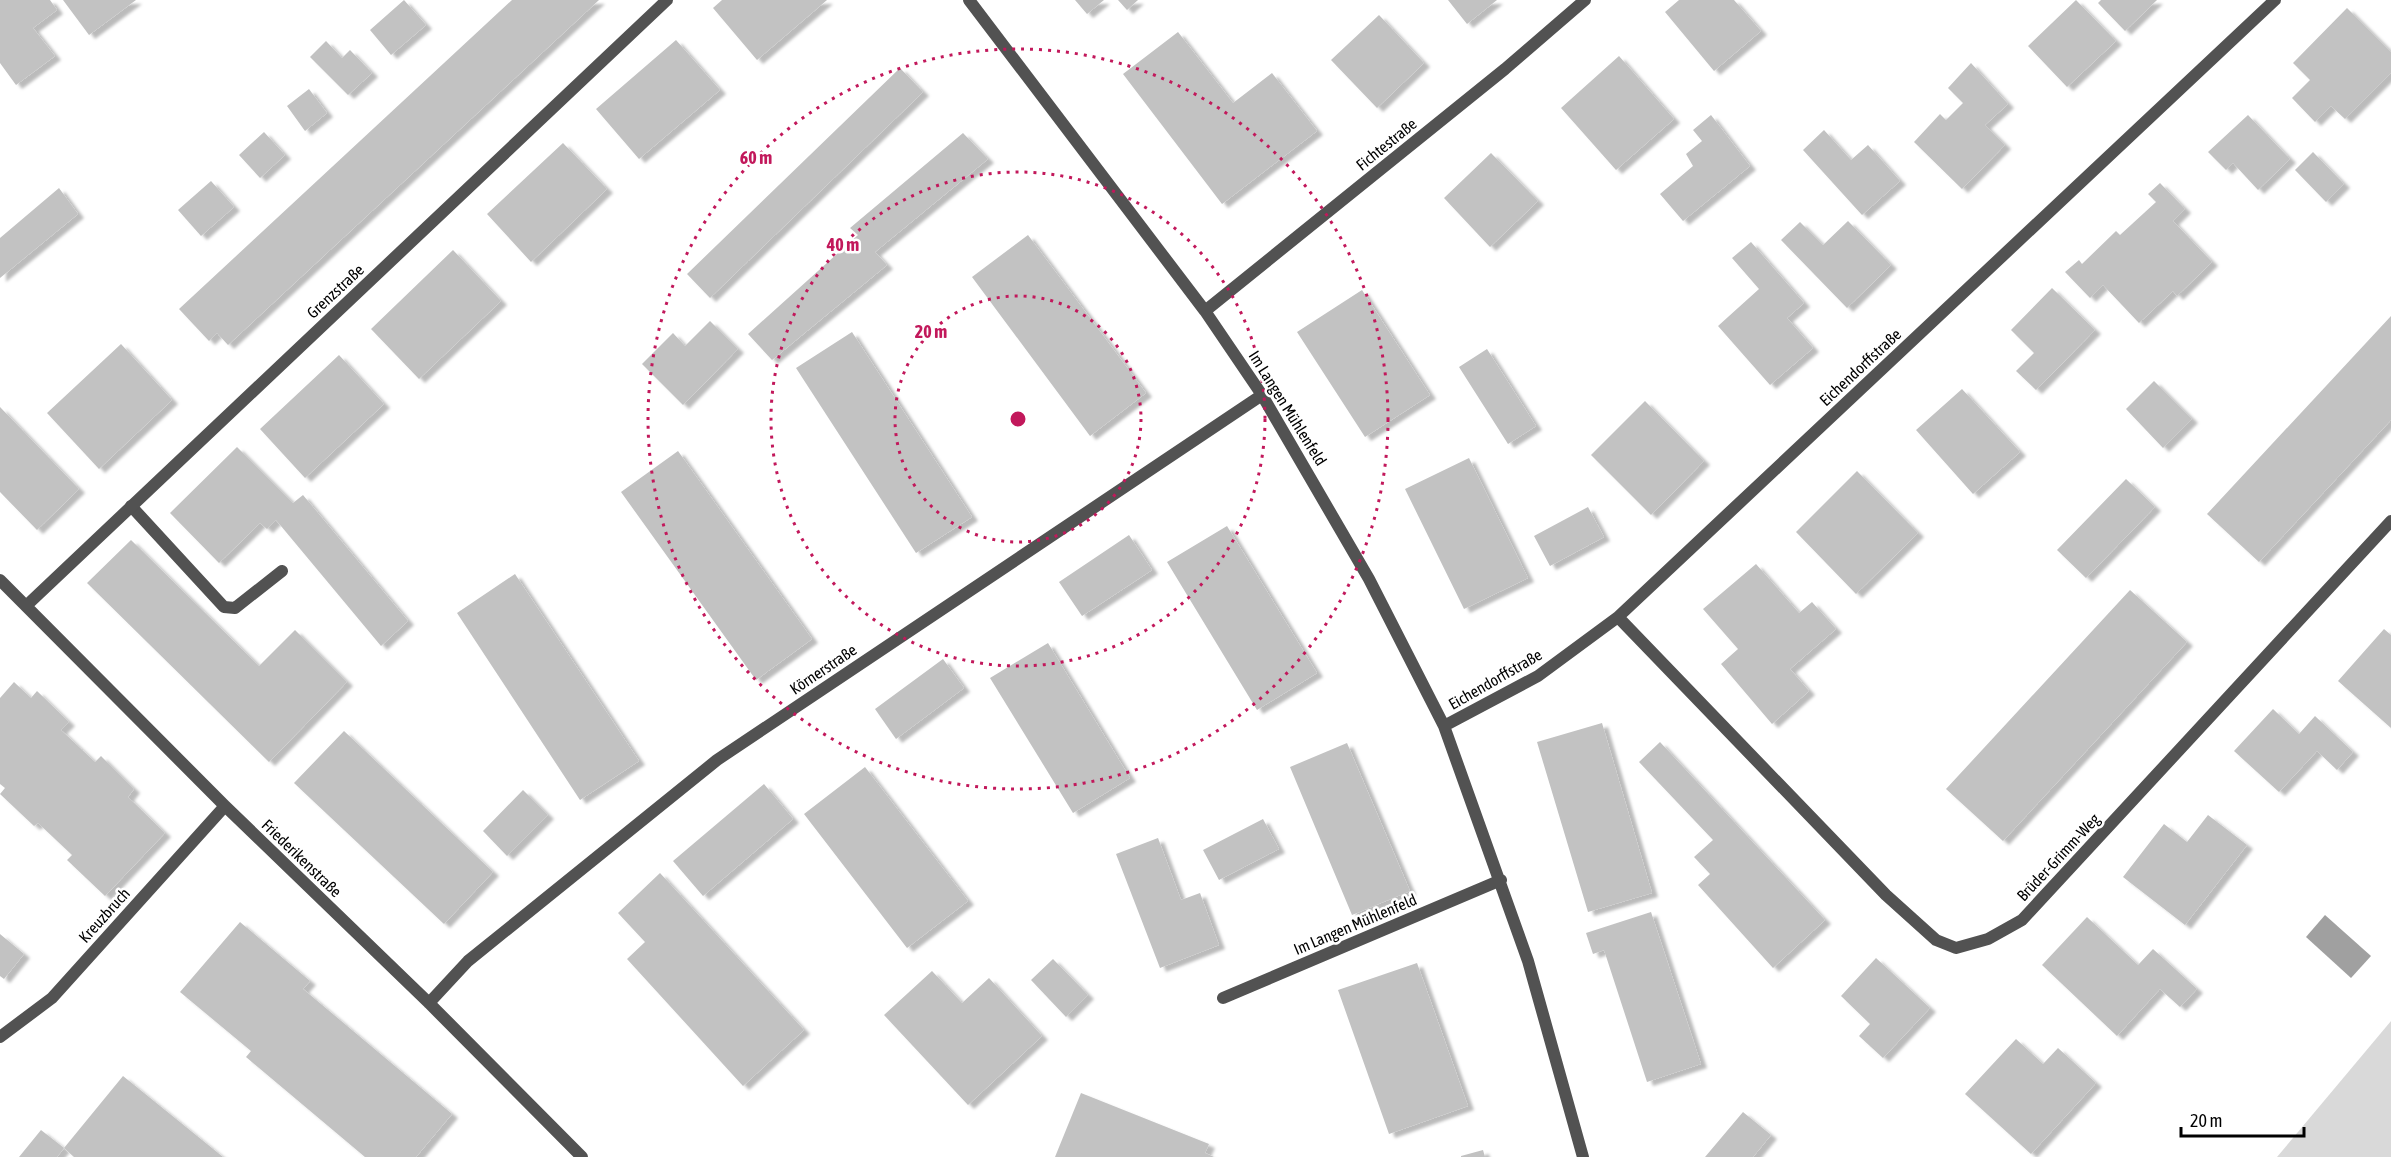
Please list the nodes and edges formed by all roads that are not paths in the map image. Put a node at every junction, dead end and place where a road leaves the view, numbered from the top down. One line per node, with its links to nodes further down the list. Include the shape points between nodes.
1 (667, 0): 7 (street, Grenzstraße)
2 (969, 0): 5 (street, Im Langen Mühlenfeld)
3 (1585, 0): 5 (street, Fichtestraße)
4 (2275, 0): 12 (street, Eichendorffstraße)
5 (1205, 311): 6 (street, Im Langen Mühlenfeld)
6 (1262, 395): 13 (street, Im Langen Mühlenfeld, via 1370,579); 17 (street, Körnerstraße, via 717,760 468,961)
7 (131, 506): 9 (street, via 224,607 234,608); 11 (street, Grenzstraße)
8 (2391, 521): 12 (street, Brüder-Grimm-Weg, via 2022,920 1988,939 1956,948 1936,940 1886,895)
9 (282, 571)
10 (0, 580): 11 (street, Friederikenstraße)
11 (26, 606): 14 (street, Friederikenstraße)
12 (1618, 617): 13 (street, Eichendorffstraße, via 1538,676)
13 (1444, 726): 15 (street, Im Langen Mühlenfeld)
14 (225, 806): 17 (street, Friederikenstraße); 18 (street, Kreuzbruch, via 52,998)
15 (1501, 880): 16 (street, Im Langen Mühlenfeld); 20 (street, Im Langen Mühlenfeld)
16 (1223, 998)
17 (429, 1004): 19 (street, Friederikenstraße)
18 (0, 1037)
19 (582, 1157)
20 (1583, 1157)

